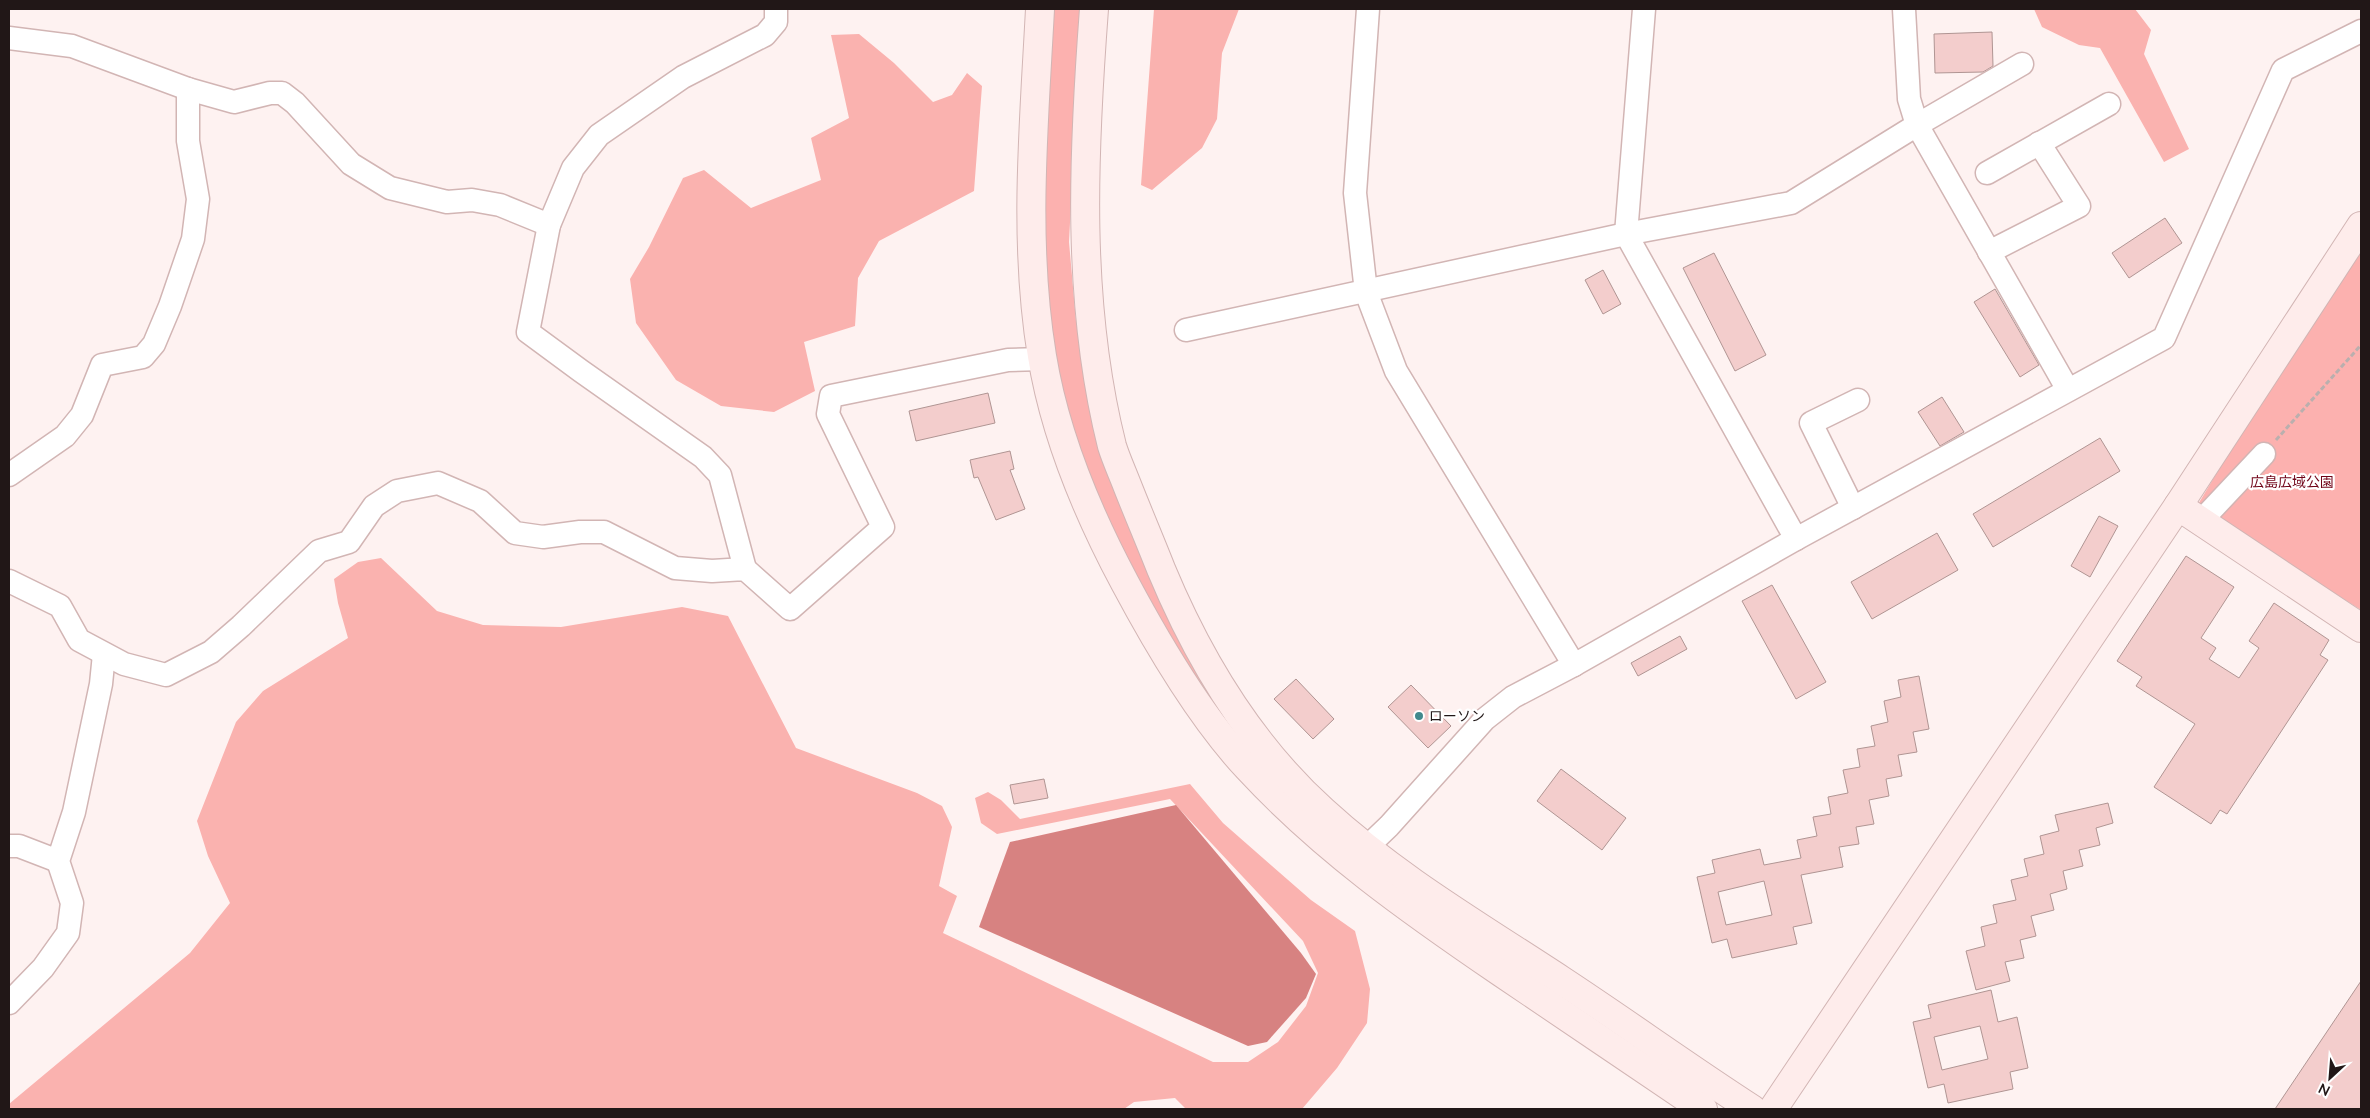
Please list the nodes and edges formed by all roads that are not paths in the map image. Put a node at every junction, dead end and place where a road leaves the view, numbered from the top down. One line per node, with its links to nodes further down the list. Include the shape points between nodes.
1 (776, 9): 15 (street, via 776,22 765,35 682,77 599,135 573,168)
2 (1040, 9): 21 (street, via 1030,224)
3 (1094, 9): 36 (street, via 1088,90 1085,233 1089,310 1100,389 1113,449 1178,610 1229,701 1274,760 1320,809)
4 (1368, 9): 19 (street, via 1355,193)
5 (1644, 9): 17 (street)
6 (1904, 9): 12 (street, via 1908,99)
7 (2361, 31): 22 (street, via 2283,70 2164,338)
8 (9, 38): 10 (street, via 72,46)
9 (2022, 64): 12 (street)
10 (188, 88): 15 (street, via 234,102 282,93 351,164 390,188 447,202 472,200 500,205); 25 (street, via 188,141 198,199 194,239 154,344 143,357 102,365 82,415 65,436)
11 (2109, 104): 13 (street)
12 (1917, 125): 17 (street, via 1791,204); 18 (street)
13 (2040, 143): 14 (street); 18 (street, via 2079,206)
14 (1987, 173)
15 (549, 225): 30 (street, via 528,332 703,457 720,475)
16 (2361, 226): 26 (street)
17 (1626, 234): 19 (street); 29 (street)
18 (1989, 252): 22 (street)
19 (1366, 292): 20 (street); 34 (street, via 1396,371)
20 (1186, 330)
21 (1043, 359): 30 (street, via 1008,360 831,396 828,414 883,527 790,609); 39 (street, via 1071,467 1101,539 1151,630 1205,714 1246,766 1308,829 1408,908)
22 (2068, 390): 27 (street)
23 (1858, 400): 27 (street, via 1811,423)
24 (2264, 454): 28 (street)
25 (9, 475)
26 (2178, 506): 28 (street); 41 (street)
27 (1853, 508): 29 (street)
28 (2201, 521): 32 (street)
29 (1796, 539): 34 (street)
30 (745, 569): 33 (street, via 675,568 604,532 543,537 514,532 480,501 438,483 397,491 374,506 349,542 319,551 211,652 166,675 124,664)
31 (9, 581): 33 (street, via 60,606 79,640)
32 (2361, 628)
33 (104, 654): 37 (street, via 101,684 74,812)
34 (1574, 666): 36 (street, via 1513,697 1485,719)
35 (9, 846): 37 (street, via 19,846)
36 (1366, 848): 40 (street, via 1423,891)
37 (58, 861): 38 (street, via 72,902 68,933 43,968)
38 (9, 1002)
39 (1703, 1109)
40 (1752, 1109)
41 (1773, 1109)

